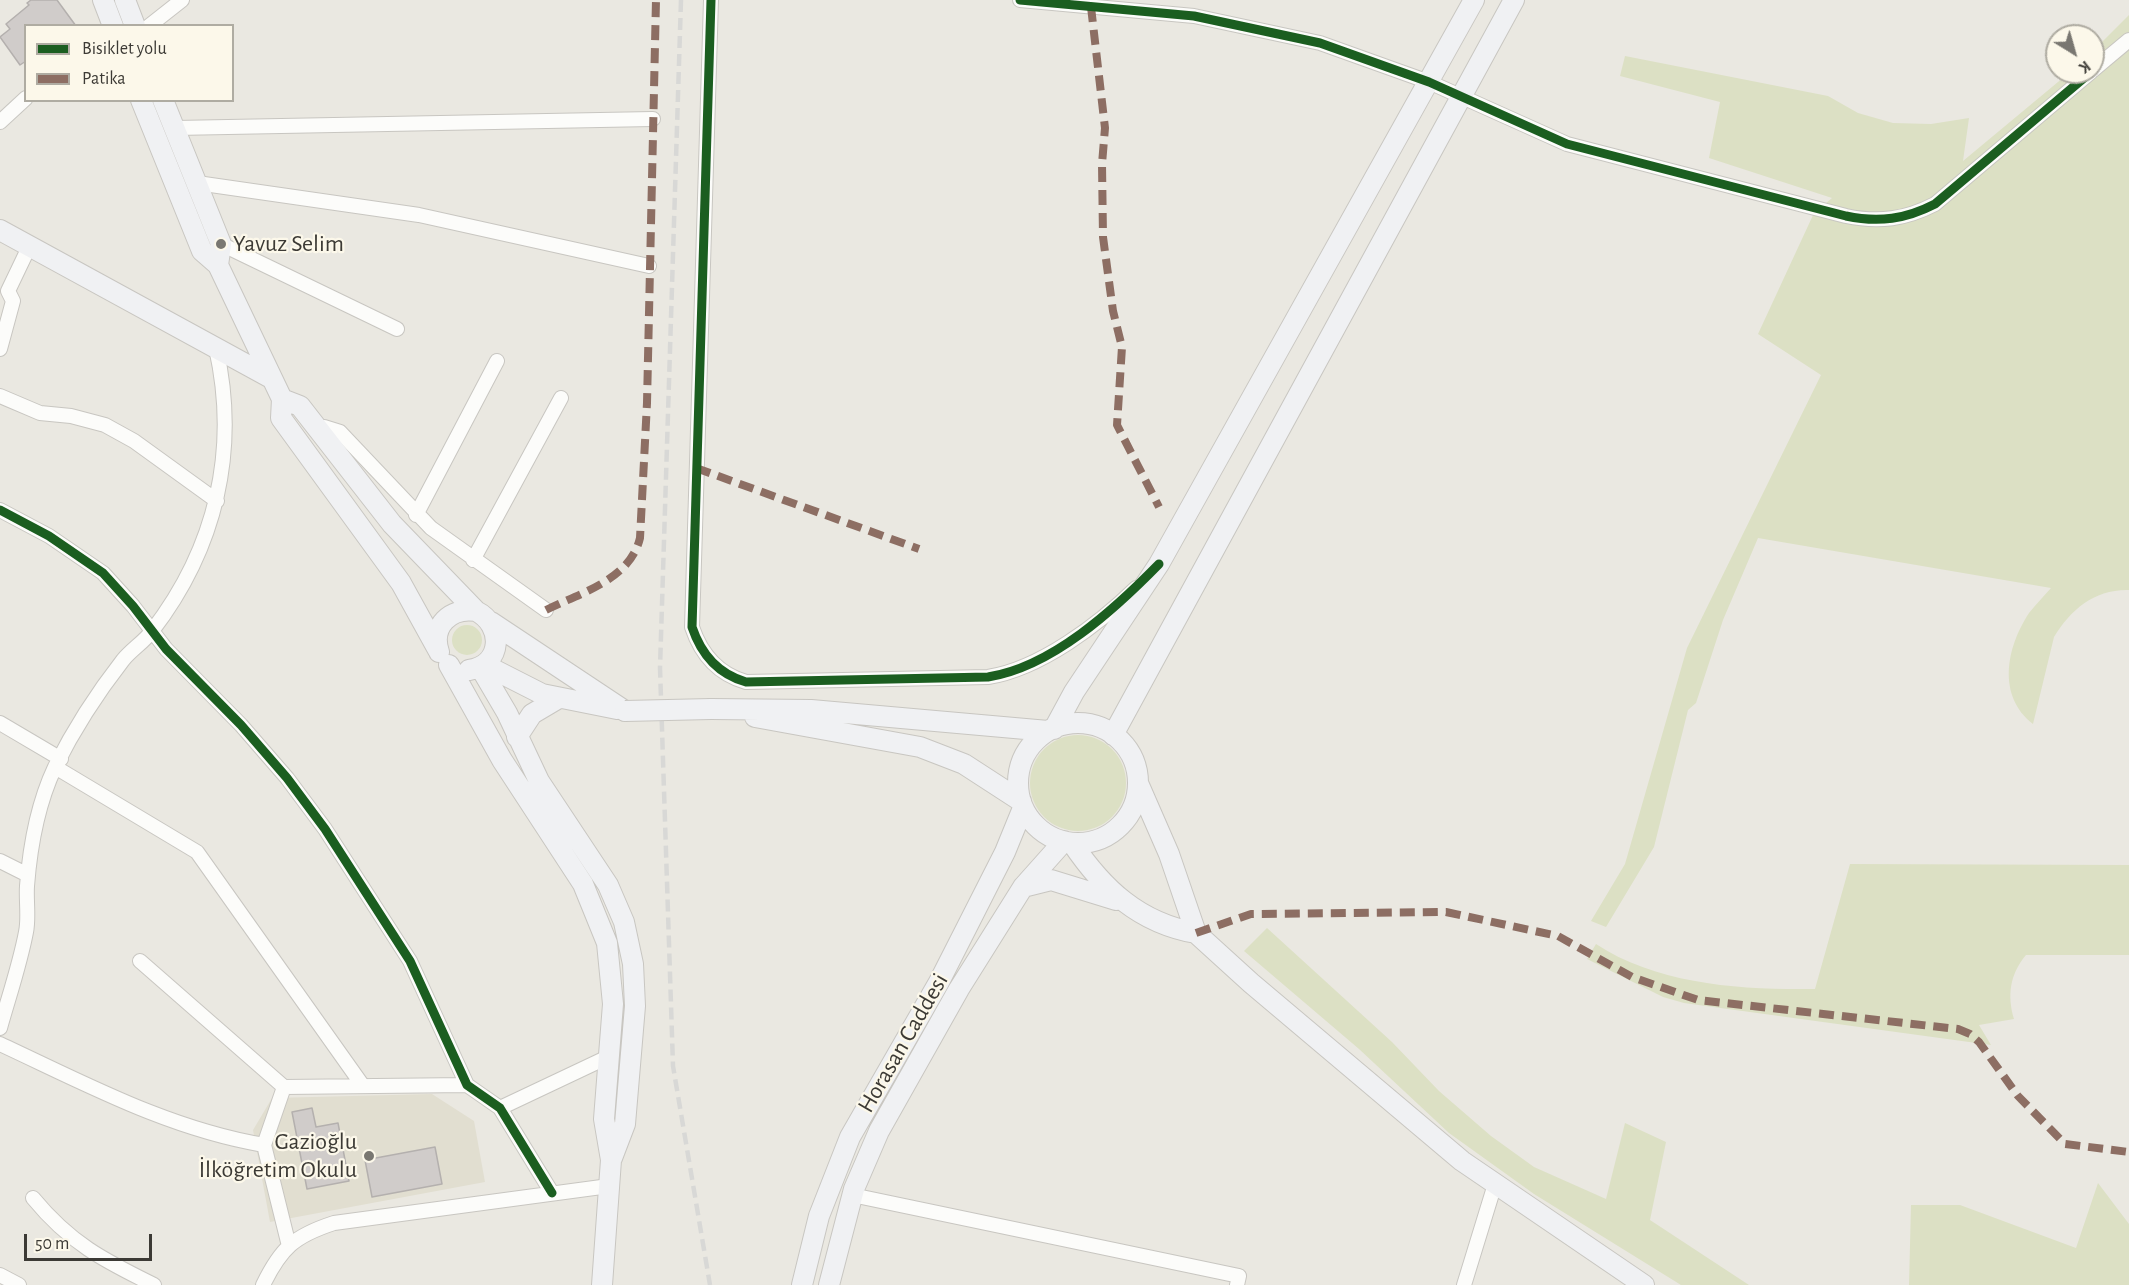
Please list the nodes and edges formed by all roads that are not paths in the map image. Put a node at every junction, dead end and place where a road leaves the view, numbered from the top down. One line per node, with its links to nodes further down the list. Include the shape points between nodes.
1 (103, 0): 8 (street)
2 (126, 0): 9 (street)
3 (182, 0): 10 (street)
4 (711, 0): 42 (street, via 692,627 705,655 729,676 755,682 1008,674 1045,656 1102,617)
5 (1020, 0): 13 (street, via 1156,11 1231,23 1320,44)
6 (1474, 0): 13 (street)
7 (1514, 0): 15 (street)
8 (112, 24)
9 (134, 24)
10 (151, 24)
11 (2129, 40): 12 (street)
12 (2105, 60)
13 (1429, 82): 15 (street); 42 (street)
14 (2077, 84): 15 (street, via 1935,204 1907,216 1876,221 1567,144)
15 (1461, 96): 53 (street)
16 (24, 100): 20 (street)
17 (142, 102): 26 (street, via 202,250)
18 (164, 102): 21 (street)
19 (653, 119): 21 (street)
20 (0, 122)
21 (175, 128): 22 (street)
22 (197, 183): 24 (street); 27 (street, via 419,215)
23 (0, 230): 25 (street)
24 (221, 244): 26 (street); 29 (street)
25 (30, 245): 28 (street); 30 (street)
26 (218, 265): 33 (street)
27 (649, 266)
28 (4, 290): 31 (street, via 14,301)
29 (397, 329)
30 (216, 348): 33 (street); 38 (street, via 226,422)
31 (0, 349)
32 (497, 361): 40 (street)
33 (271, 378): 36 (street)
34 (0, 396): 38 (street, via 40,413 89,420 120,433)
35 (561, 398): 41 (street)
36 (282, 399): 37 (street, via 300,406); 46 (street, via 281,418 401,583)
37 (317, 428): 40 (street, via 340,432); 44 (street, via 392,524)
38 (217, 501): 45 (street, via 196,558)
39 (0, 510): 45 (street, via 49,536 102,573)
40 (416, 515): 41 (street)
41 (473, 560): 43 (street)
42 (1159, 564): 52 (street)
43 (546, 610)
44 (484, 616): 46 (street, via 457,611 442,622 436,640); 47 (street, via 497,640 491,658); 50 (street)
45 (152, 632): 55 (street, via 125,658 102,689); 68 (street, via 257,743 325,829 410,961)
46 (443, 657): 47 (street, via 467,670); 67 (street, via 502,760 573,866 598,916 611,975)
47 (482, 666): 48 (street); 54 (street)
48 (559, 698): 50 (street); 54 (street, via 532,714)
49 (711, 709): 50 (street, bridge); 52 (street, via 800,709); 57 (street, via 920,747 964,764)
50 (625, 711)
51 (0, 723): 55 (street)
52 (1051, 730): 53 (street, via 1084,724); 57 (street, via 1038,739 1023,759 1018,783)
53 (1113, 735): 56 (street, via 1133,759)
54 (517, 737): 73 (street, via 539,781 608,885 629,943 634,985 625,1124)
55 (58, 763): 60 (street, via 38,820); 69 (street, via 197,852)
56 (1138, 783): 58 (street, via 1133,808 1118,828 1096,840); 63 (street, via 1169,854)
57 (1022, 804): 58 (street, via 1038,828); 85 (street, Horasan Caddesi, via 1005,852 939,982 850,1137 819,1216)
58 (1068, 842): 61 (street, Horasan Caddesi); 62 (street)
59 (0, 861): 60 (street)
60 (28, 875): 65 (street, via 27,929)
61 (1023, 887): 62 (street, via 1051,880); 77 (street, Horasan Caddesi, via 894,1104)
62 (1123, 902): 63 (street, via 1150,920)
63 (1196, 933): 74 (street, via 1462,1161)
64 (140, 961): 70 (street)
65 (1, 1022)
66 (0, 1044): 72 (street, via 168,1121)
67 (610, 1056): 71 (street); 73 (street, via 604,1119)
68 (467, 1085): 69 (street); 71 (street)
69 (363, 1086): 70 (street)
70 (284, 1087): 72 (street)
71 (500, 1108): 76 (street)
72 (264, 1145): 79 (street)
73 (610, 1160): 75 (street)
74 (1496, 1184): 88 (street); 89 (street)
75 (609, 1186): 76 (street); 84 (street)
76 (552, 1193): 79 (street, via 334,1223)
77 (852, 1196): 86 (street, Horasan Caddesi); 87 (street, via 1239,1276)
78 (33, 1198): 82 (street, via 78,1244)
79 (289, 1246): 83 (street, via 277,1258)
80 (0, 1275): 81 (street)
81 (18, 1285)
82 (154, 1285)
83 (263, 1285)
84 (602, 1285)
85 (802, 1285)
86 (829, 1285)
87 (1237, 1285)
88 (1464, 1285)
89 (1644, 1285)

